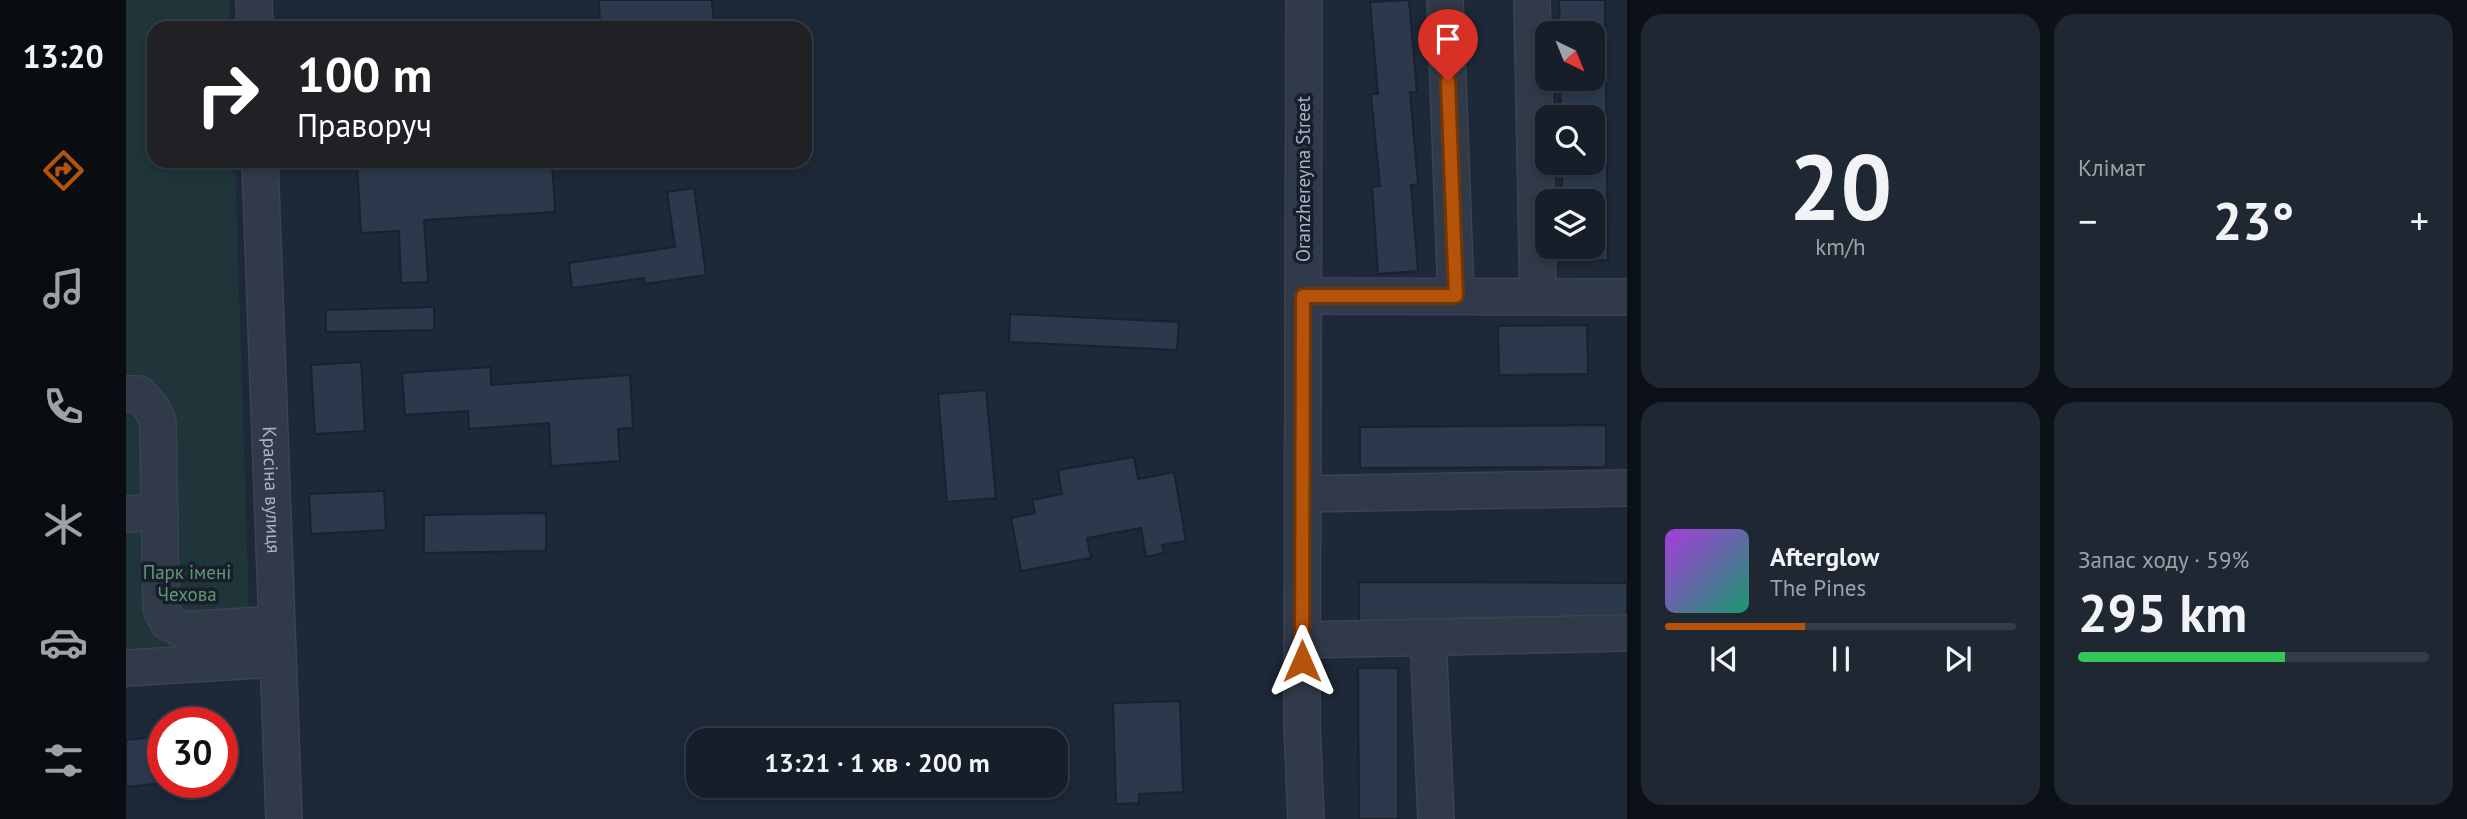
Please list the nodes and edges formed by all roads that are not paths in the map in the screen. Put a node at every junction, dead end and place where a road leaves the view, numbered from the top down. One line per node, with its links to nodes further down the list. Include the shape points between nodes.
1 (254, 0): 5 (street)
2 (1304, 0): 7 (street, Oranzhereyna Street)
3 (1445, 0): 8 (street)
4 (1532, 0): 9 (street)
5 (255, 21)
6 (260, 168): 15 (street, Красіна вулиця)
7 (1303, 296): 8 (street); 13 (street, Oranzhereyna Street)
8 (1456, 296): 9 (street)
9 (1538, 296): 10 (street)
10 (1627, 297)
11 (126, 394): 14 (street, via 139,394 158,422)
12 (1627, 488): 13 (street)
13 (1303, 494): 18 (street, Oranzhereyna Street)
14 (143, 513): 15 (street, via 161,608 168,622 183,630)
15 (276, 624): 19 (street, Красіна вулиця)
16 (1627, 633): 17 (street)
17 (1429, 637): 18 (street); 23 (street)
18 (1302, 640): 22 (street, Oranzhereyna Street)
19 (277, 659): 20 (street); 21 (street, Красіна вулиця)
20 (126, 668)
21 (284, 819)
22 (1306, 819)
23 (1436, 819)

